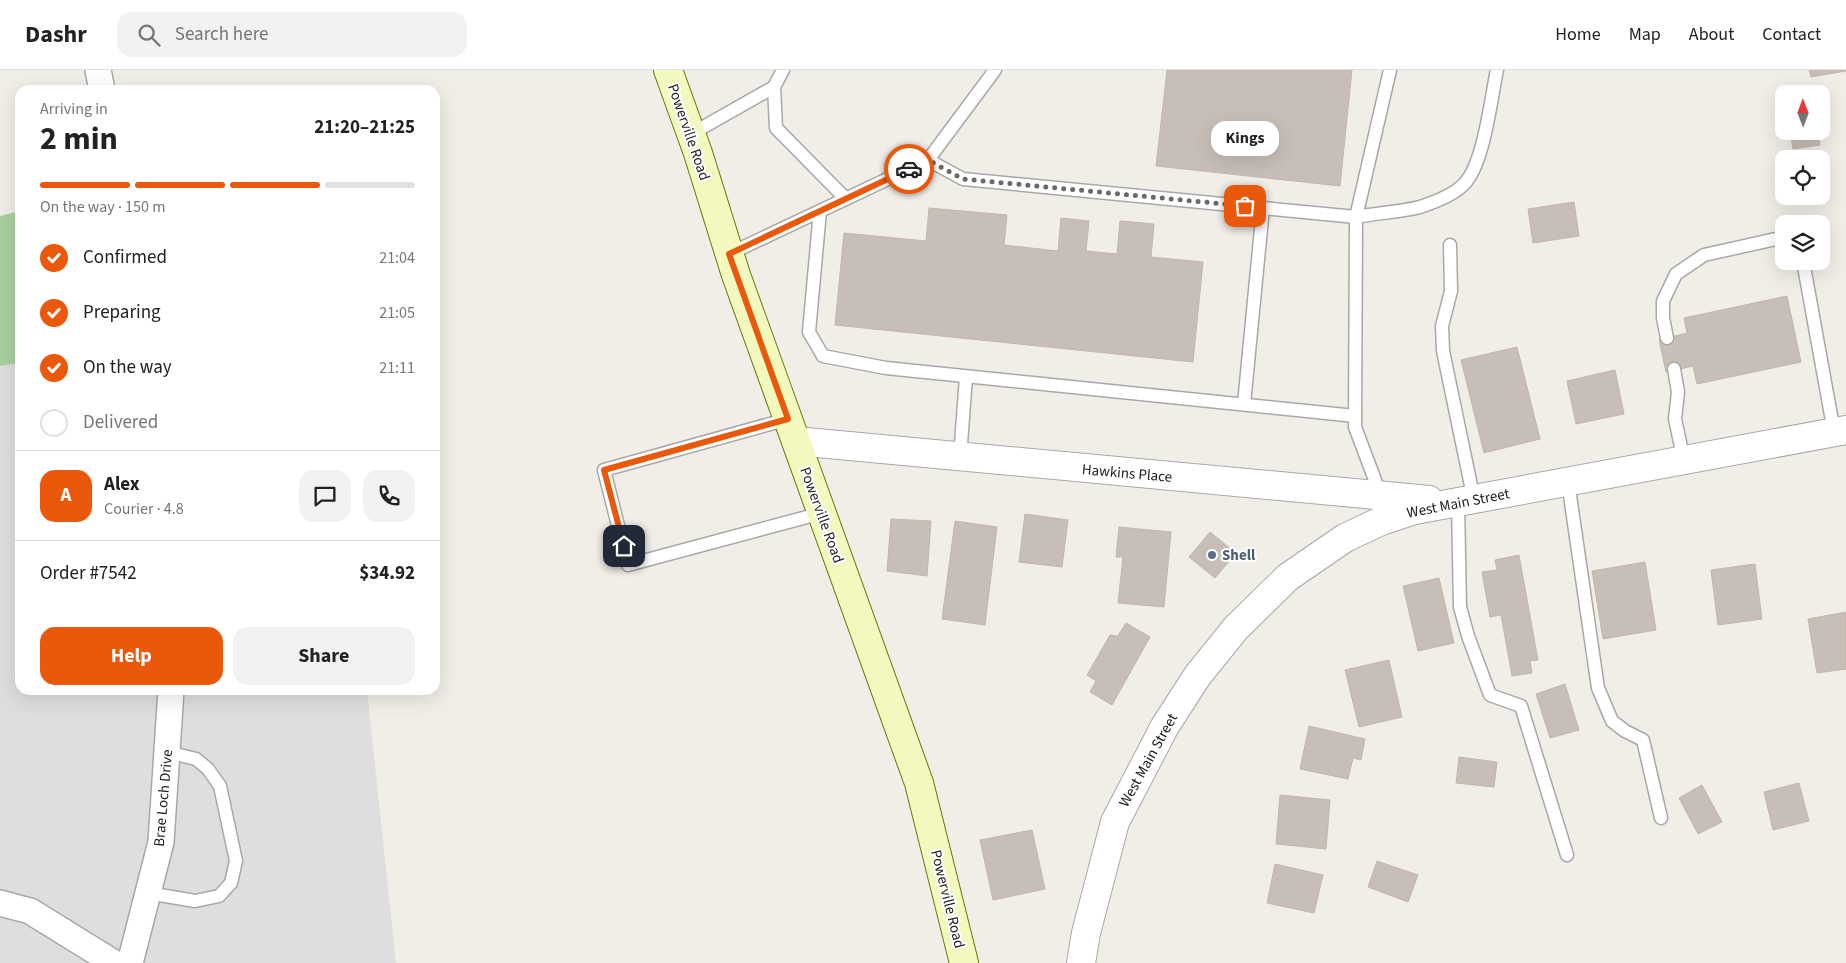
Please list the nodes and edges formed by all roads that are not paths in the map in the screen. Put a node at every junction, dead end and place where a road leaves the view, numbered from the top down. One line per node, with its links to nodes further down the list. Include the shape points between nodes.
1 (98, 70): 7 (street)
2 (668, 70): 9 (main road, Powerville Road)
3 (783, 70): 8 (lane)
4 (995, 70): 10 (lane)
5 (1390, 70): 14 (lane)
6 (1497, 70): 14 (lane, via 1481,154 1465,183 1447,196 1420,207)
7 (101, 85)
8 (774, 86): 9 (lane); 11 (lane, via 776,128)
9 (691, 134): 17 (main road, Powerville Road)
10 (928, 160): 11 (lane); 12 (lane, via 963,179)
11 (846, 199): 13 (lane)
12 (1263, 208): 14 (lane); 22 (lane)
13 (820, 211): 17 (lane); 21 (lane, via 809,332 823,356 886,368)
14 (1356, 217): 23 (lane)
15 (1775, 239): 19 (lane, via 1704,255 1676,274 1662,301)
16 (1450, 245): 30 (lane, via 1451,291 1442,326 1443,351)
17 (729, 254): 24 (main road, Powerville Road)
18 (1805, 270): 25 (lane)
19 (1667, 338)
20 (1674, 370): 27 (lane, via 1678,392 1675,418)
21 (966, 377): 22 (lane); 26 (lane)
22 (1244, 404): 23 (lane)
23 (1355, 416): 29 (lane, via 1355,427)
24 (792, 430): 26 (street, Hawkins Place); 31 (main road, Powerville Road); 31 (lane, via 604,470 628,564)
25 (1840, 431): 27 (street, West Main Street)
26 (960, 457): 29 (street, Hawkins Place)
27 (1684, 461): 28 (street, West Main Street)
28 (1568, 482): 30 (street, West Main Street); 34 (lane, via 1598,688 1612,721 1643,740)
29 (1380, 496): 30 (street, Hawkins Place)
30 (1466, 501): 35 (lane, via 1460,607 1468,636 1490,695 1521,706); 41 (street, West Main Street, via 1415,510 1345,538 1278,584 1236,628 1198,675 1166,726 1115,822)
31 (822, 514): 40 (main road, Powerville Road, via 919,783)
32 (171, 695): 33 (street, Brae Loch Drive)
33 (167, 752): 36 (street, Brae Loch Drive, via 161,842); 36 (lane, via 196,759 220,786 236,861 231,883 219,896 195,901)
34 (1662, 818)
35 (1567, 855)
36 (148, 893): 39 (street, Brae Loch Drive)
37 (0, 903): 38 (street, via 30,911)
38 (114, 963)
39 (130, 963)
40 (964, 963)
41 (1081, 963)

